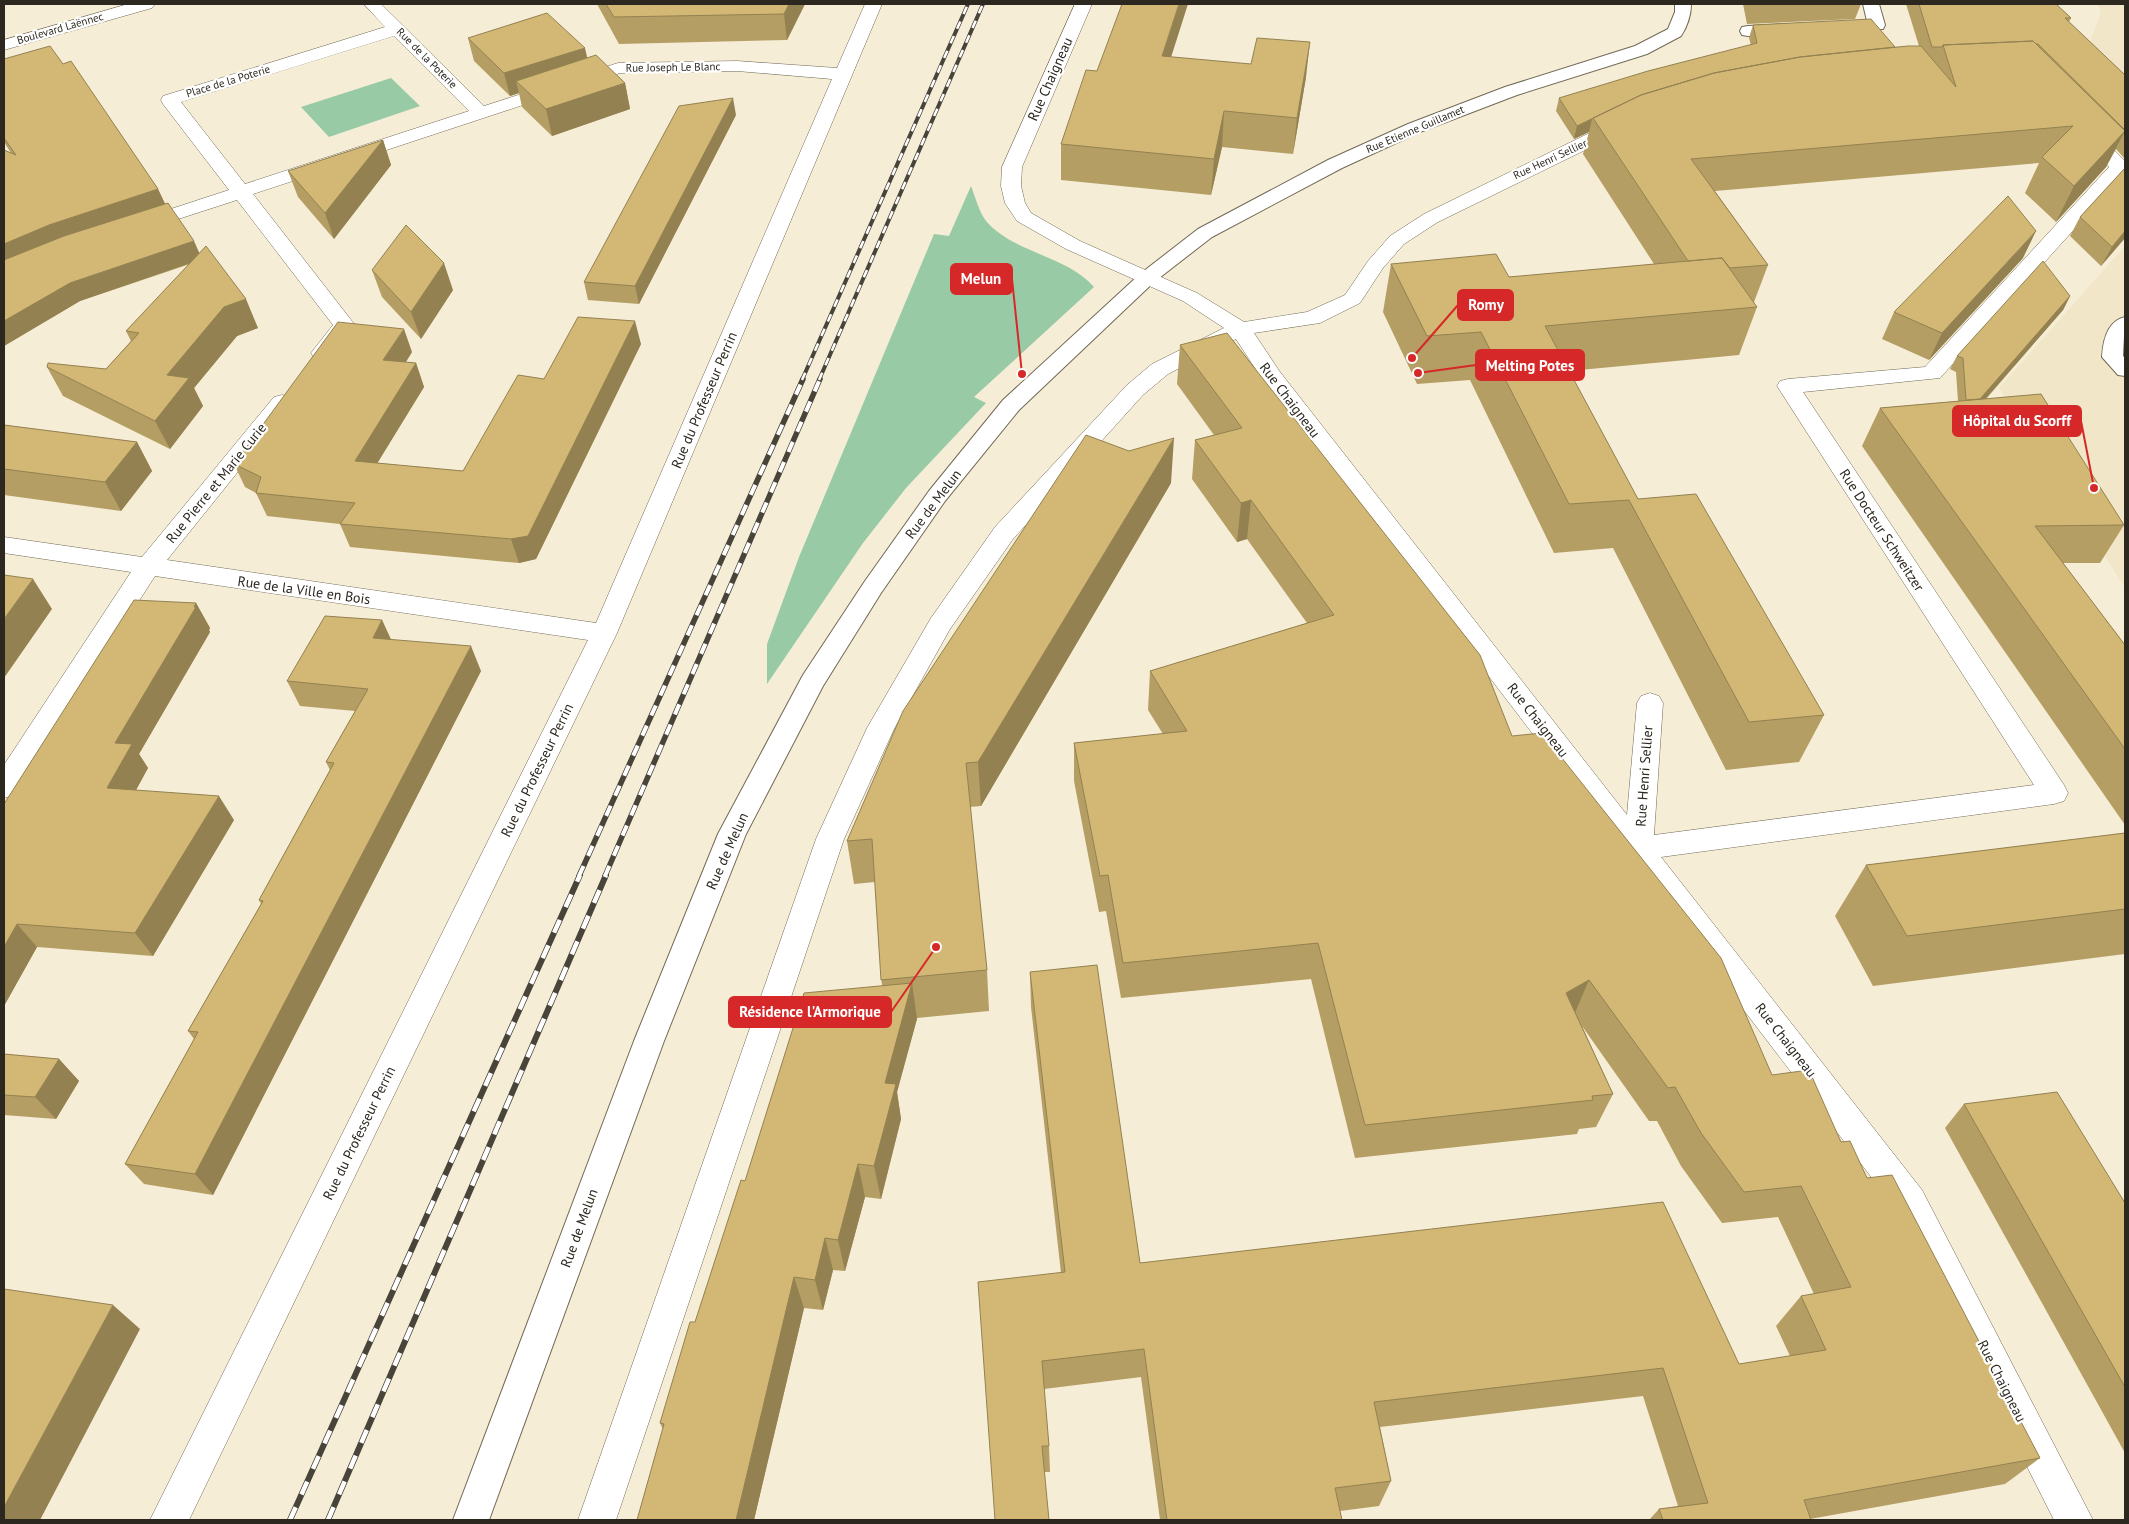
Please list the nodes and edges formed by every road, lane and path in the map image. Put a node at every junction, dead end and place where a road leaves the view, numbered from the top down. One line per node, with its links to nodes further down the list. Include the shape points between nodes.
1 (146, 4): 11 (street, Boulevard Laënnec)
2 (372, 4): 8 (street, Rue de la Poterie)
3 (873, 4): 12 (street, Rue du Professeur Perrin)
4 (1083, 4): 18 (street, Rue Chaigneau, via 1012,167 1011,186 1015,203 1024,217 1073,245)
5 (1683, 4): 18 (lane, Rue Etienne Guillamet, via 1676,32 1641,50 1476,104 1335,164 1205,233)
6 (1871, 4): 7 (lane, via 1877,25)
7 (1827, 27)
8 (398, 28): 13 (street, Rue de la Poterie); 16 (street, Place de la Poterie, via 170,100)
9 (1807, 28): 10 (lane)
10 (1748, 31)
11 (4, 45)
12 (843, 74): 13 (street, Rue Joseph Le Blanc, via 738,66 618,68); 24 (street, Rue du Professeur Perrin)
13 (481, 113): 16 (street, Rue Joseph Le Blanc)
14 (2071, 118): 27 (street, Rue Docteur Schweitzer, via 2120,167 1932,374 1788,386 2054,793)
15 (1633, 122): 20 (street, Rue Henri Sellier, via 1552,157 1431,218 1397,240 1375,265 1353,299 1312,318)
16 (241, 192): 17 (street, Rue Joseph Le Blanc); 23 (street, Rue Pierre et Marie Curie, via 344,325)
17 (121, 231)
18 (1147, 278): 20 (street, Rue Chaigneau, via 1190,297); 29 (lane, Rue de Melun, via 1011,405 937,496 812,682 732,834 649,1041)
19 (2125, 323): 21 (lane, via 2114,338 2112,356)
20 (1240, 329): 27 (street, Rue Chaigneau, via 1272,377); 30 (street, via 1160,368 1088,439 1004,533 940,624 881,728 830,839)
21 (2125, 370)
22 (4, 545): 23 (street, Rue de la Ville en Bois)
23 (147, 568): 24 (street, Rue de la Ville en Bois); 26 (street, Rue Pierre et Marie Curie)
24 (604, 633): 28 (street, Rue du Professeur Perrin)
25 (1650, 704): 27 (street, Rue Henri Sellier)
26 (4, 787)
27 (1639, 849): 31 (street, Rue Chaigneau, via 1910,1201)
28 (169, 1520)
29 (471, 1520)
30 (597, 1520)
31 (2074, 1520)

